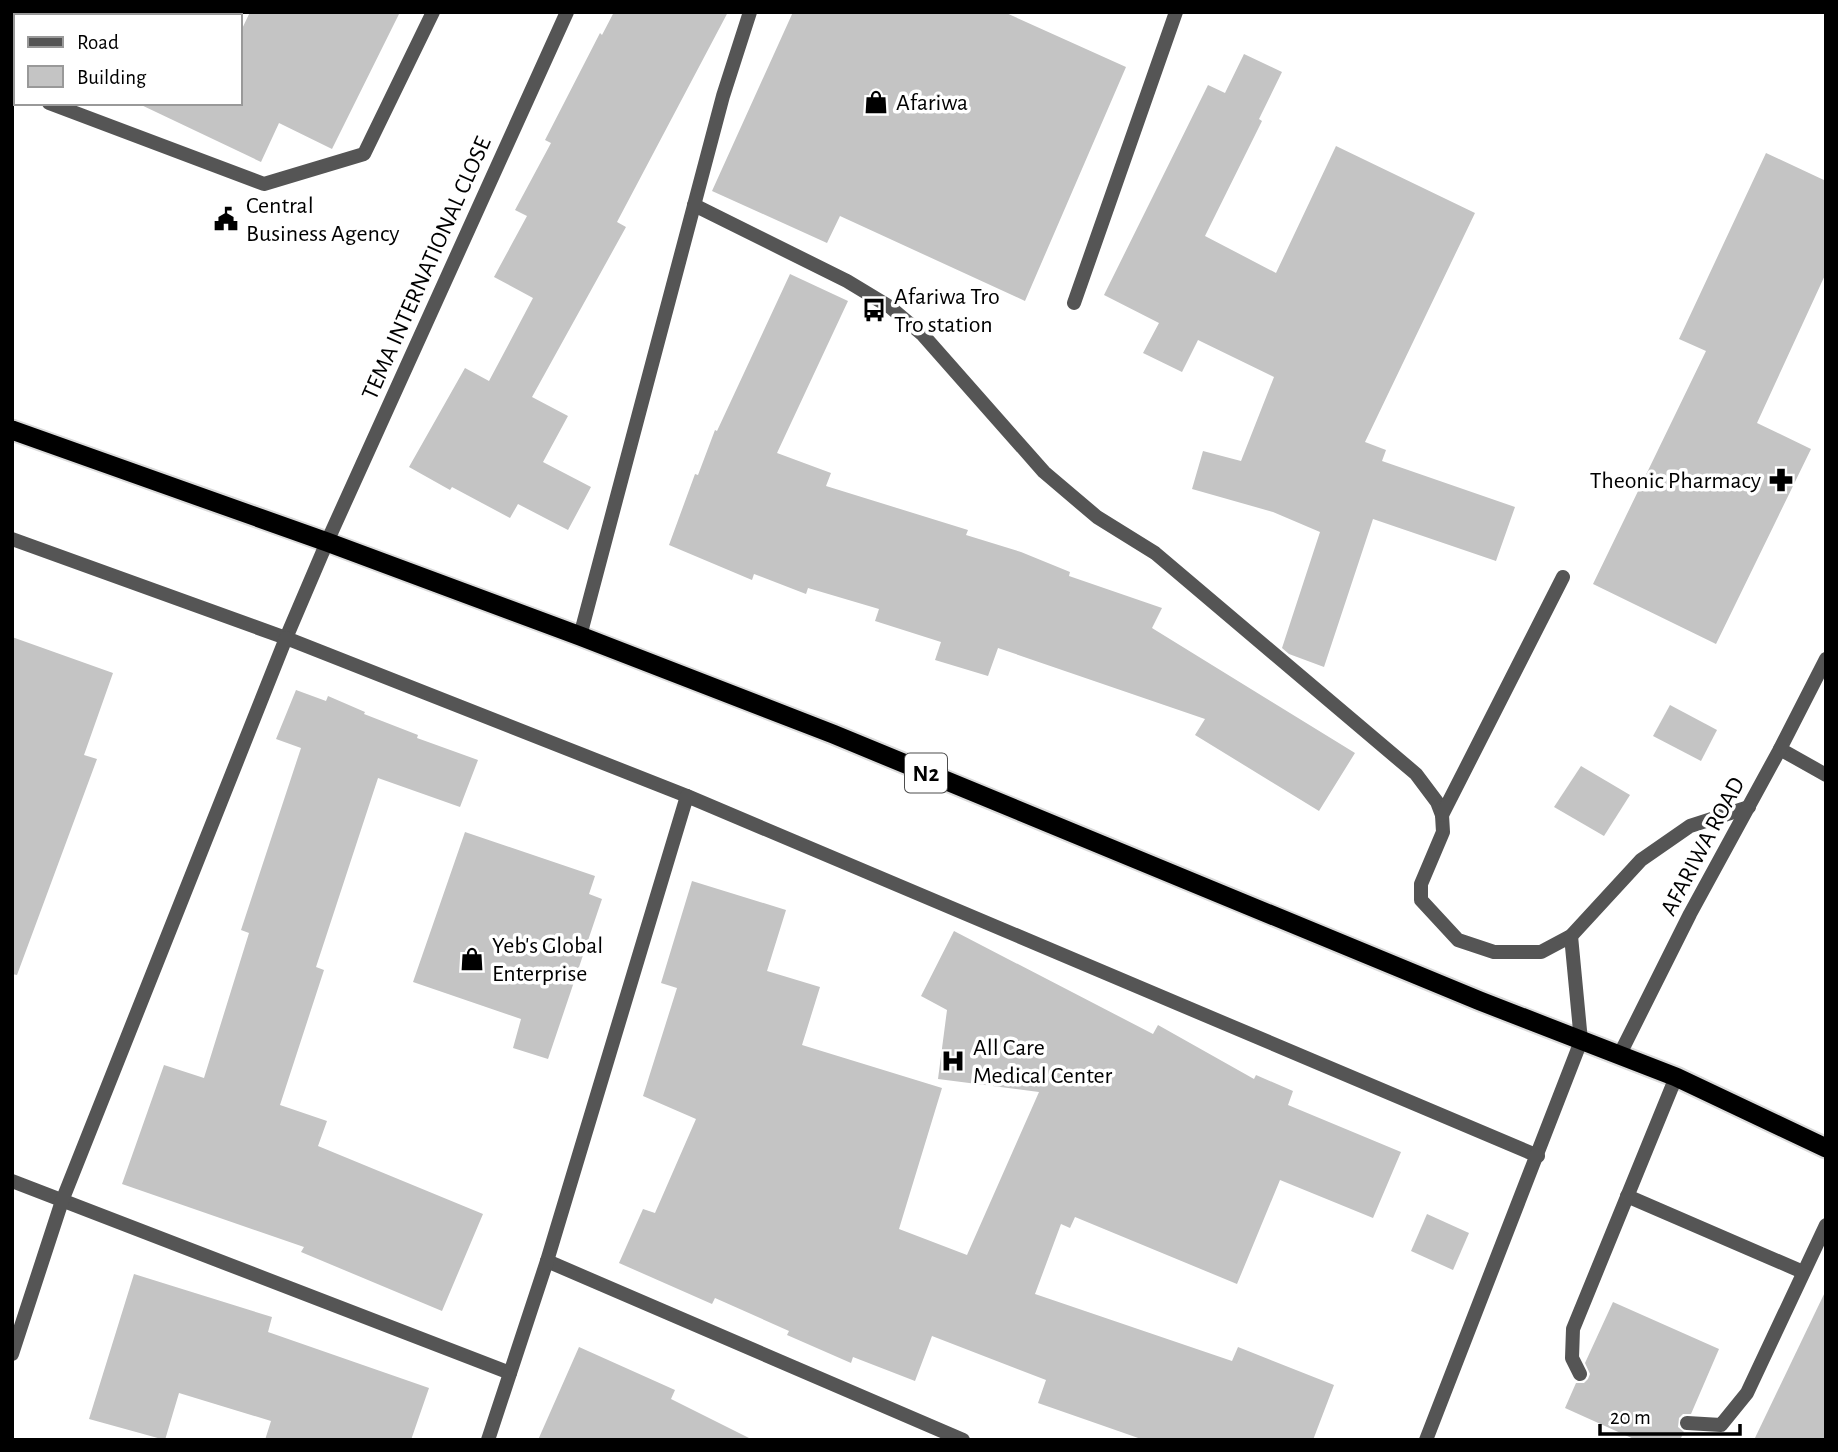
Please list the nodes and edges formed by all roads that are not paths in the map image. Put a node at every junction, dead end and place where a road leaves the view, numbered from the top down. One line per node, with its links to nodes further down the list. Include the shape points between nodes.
1 (433, 12): 5 (street, via 364,154 264,184)
2 (567, 12): 10 (street, TEMA INTERNATIONAL CLOSE)
3 (750, 12): 6 (street)
4 (1176, 12): 7 (street)
5 (54, 105)
6 (694, 205): 12 (street); 19 (street, via 890,307 923,335 1044,472 1097,517 1155,553 1416,774)
7 (1074, 303)
8 (12, 430): 10 (highway, N2)
9 (12, 539): 13 (street)
10 (327, 542): 12 (highway, N2); 13 (street, TEMA INTERNATIONAL CLOSE)
11 (1563, 578): 19 (street)
12 (580, 636): 21 (highway, N2, via 833,734)
13 (286, 638): 17 (street); 28 (street, TEMA INTERNATIONAL CLOSE)
14 (1826, 659): 15 (street, AFARIWA ROAD)
15 (1780, 748): 16 (street); 18 (street, AFARIWA ROAD)
16 (1826, 775)
17 (687, 796): 25 (street); 30 (street)
18 (1749, 807): 20 (street, via 1690,826 1641,860); 22 (street, AFARIWA ROAD)
19 (1442, 815): 20 (street, via 1443,832 1422,884 1421,900 1458,940 1494,952 1541,952)
20 (1571, 936): 21 (street)
21 (1581, 1041): 22 (highway, N2); 25 (street)
22 (1619, 1056): 23 (highway, N2)
23 (1676, 1077): 24 (highway, N2); 27 (street)
24 (1826, 1149)
25 (1538, 1156): 38 (street)
26 (12, 1181): 28 (street)
27 (1628, 1196): 31 (street); 34 (street, via 1573,1329 1572,1358)
28 (62, 1201): 32 (street, TEMA INTERNATIONAL CLOSE); 33 (street)
29 (1826, 1225): 31 (street)
30 (547, 1261): 33 (street); 37 (street)
31 (1803, 1272): 35 (street, via 1747,1393 1721,1425)
32 (12, 1354)
33 (510, 1373): 36 (street)
34 (1580, 1374)
35 (1687, 1423)
36 (488, 1440)
37 (963, 1440)
38 (1426, 1440)

